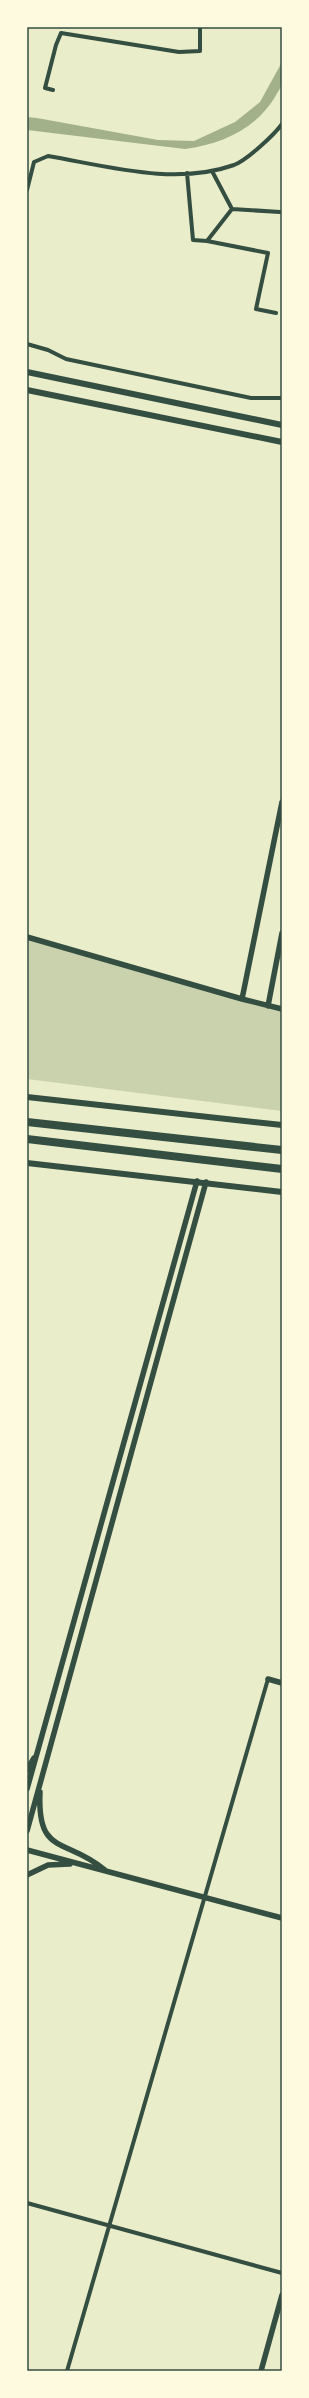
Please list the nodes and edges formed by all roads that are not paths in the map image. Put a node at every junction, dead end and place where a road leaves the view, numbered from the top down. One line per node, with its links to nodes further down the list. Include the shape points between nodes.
1 (200, 27): 2 (street, via 200,51 186,52 62,34 56,45 45,88)
2 (53, 90)
3 (282, 124): 4 (street, via 274,136 236,164)
4 (212, 171): 5 (street); 7 (street)
5 (187, 173): 6 (street, via 152,172 48,156 34,162); 9 (street, via 193,240)
6 (27, 190)
7 (232, 209): 8 (street); 9 (street)
8 (280, 212)
9 (207, 241): 10 (street, via 268,253 256,309)
10 (276, 313)
11 (27, 344): 14 (street, via 66,359 250,398)
12 (27, 372): 15 (main road)
13 (27, 390): 16 (main road)
14 (282, 398)
15 (282, 425)
16 (282, 442)
17 (282, 802): 20 (street)
18 (282, 933): 21 (street)
19 (27, 937): 20 (street)
20 (242, 1000): 21 (street)
21 (268, 1006): 22 (street)
22 (282, 1009)
23 (27, 1097): 25 (main road)
24 (27, 1122): 27 (highway)
25 (282, 1125)
26 (27, 1139): 29 (highway)
27 (282, 1150)
28 (27, 1163): 30 (main road)
29 (282, 1169)
30 (197, 1181): 31 (main road); 35 (street)
31 (206, 1182): 32 (main road); 37 (street)
32 (282, 1192)
33 (268, 1679): 34 (street); 44 (street)
34 (282, 1683)
35 (38, 1751): 36 (street); 38 (street)
36 (27, 1770)
37 (40, 1782): 39 (street); 42 (street, via 39,1810 43,1830 51,1841 90,1857)
38 (27, 1789)
39 (27, 1831)
40 (27, 1850): 41 (street)
41 (81, 1864): 42 (street); 43 (street, via 48,1865)
42 (107, 1871): 44 (street)
43 (27, 1875)
44 (205, 1897): 45 (street); 47 (street)
45 (282, 1918)
46 (27, 2203): 47 (street)
47 (110, 2226): 48 (street); 50 (street)
48 (282, 2272)
49 (282, 2295): 51 (street)
50 (67, 2371)
51 (261, 2371)

